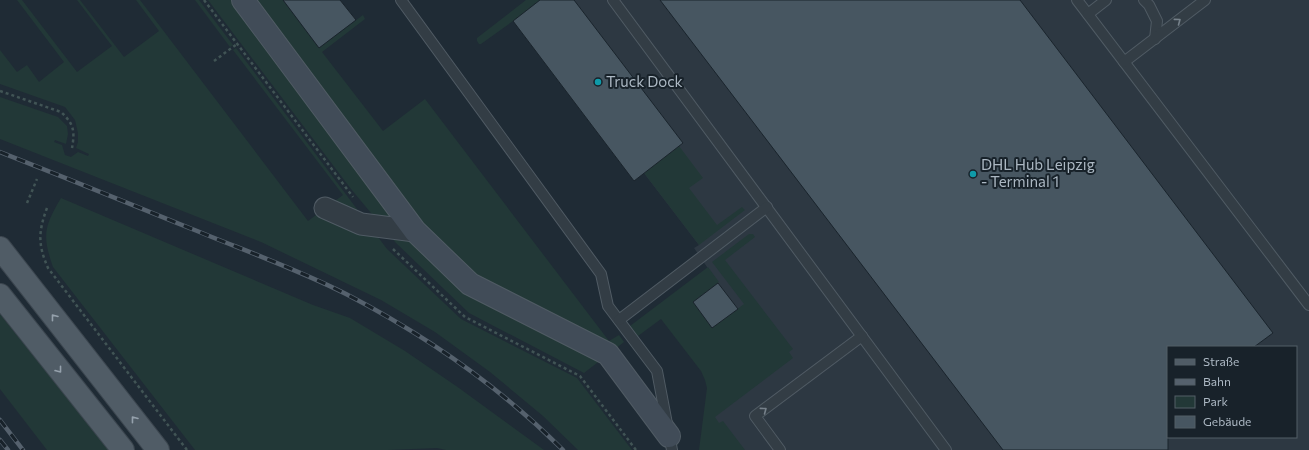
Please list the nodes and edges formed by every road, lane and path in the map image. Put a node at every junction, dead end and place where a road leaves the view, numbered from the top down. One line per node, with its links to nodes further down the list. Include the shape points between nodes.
1 (243, 0): 20 (street)
2 (401, 0): 24 (lane, via 601,274 608,306)
3 (613, 0): 17 (lane)
4 (1078, 0): 8 (lane)
5 (1106, 0): 8 (lane)
6 (1144, 0): 9 (lane, via 1149,4 1157,21)
7 (1205, 0): 9 (lane, one-way to 7)
8 (1088, 14): 12 (lane)
9 (1154, 39): 12 (lane)
10 (237, 44): 11 (path)
11 (214, 61)
12 (1124, 62): 23 (lane)
13 (0, 91): 14 (path, via 61,112 73,127)
14 (72, 148)
15 (37, 179): 16 (path)
16 (27, 204)
17 (767, 207): 24 (lane); 25 (lane)
18 (47, 208): 29 (path, via 42,222 40,246 48,268)
19 (325, 208): 20 (street, via 361,224)
20 (415, 231): 26 (street, via 470,284 608,354)
21 (0, 248): 28 (main road, one-way to 21)
22 (0, 295): 27 (main road, one-way to 27)
23 (1309, 305)
24 (619, 320): 26 (lane, via 657,371)
25 (862, 336): 30 (lane, one-way to 25, via 755,416); 31 (lane)
26 (670, 443)
27 (123, 450)
28 (158, 450)
29 (187, 450)
30 (780, 450)
31 (946, 450)

